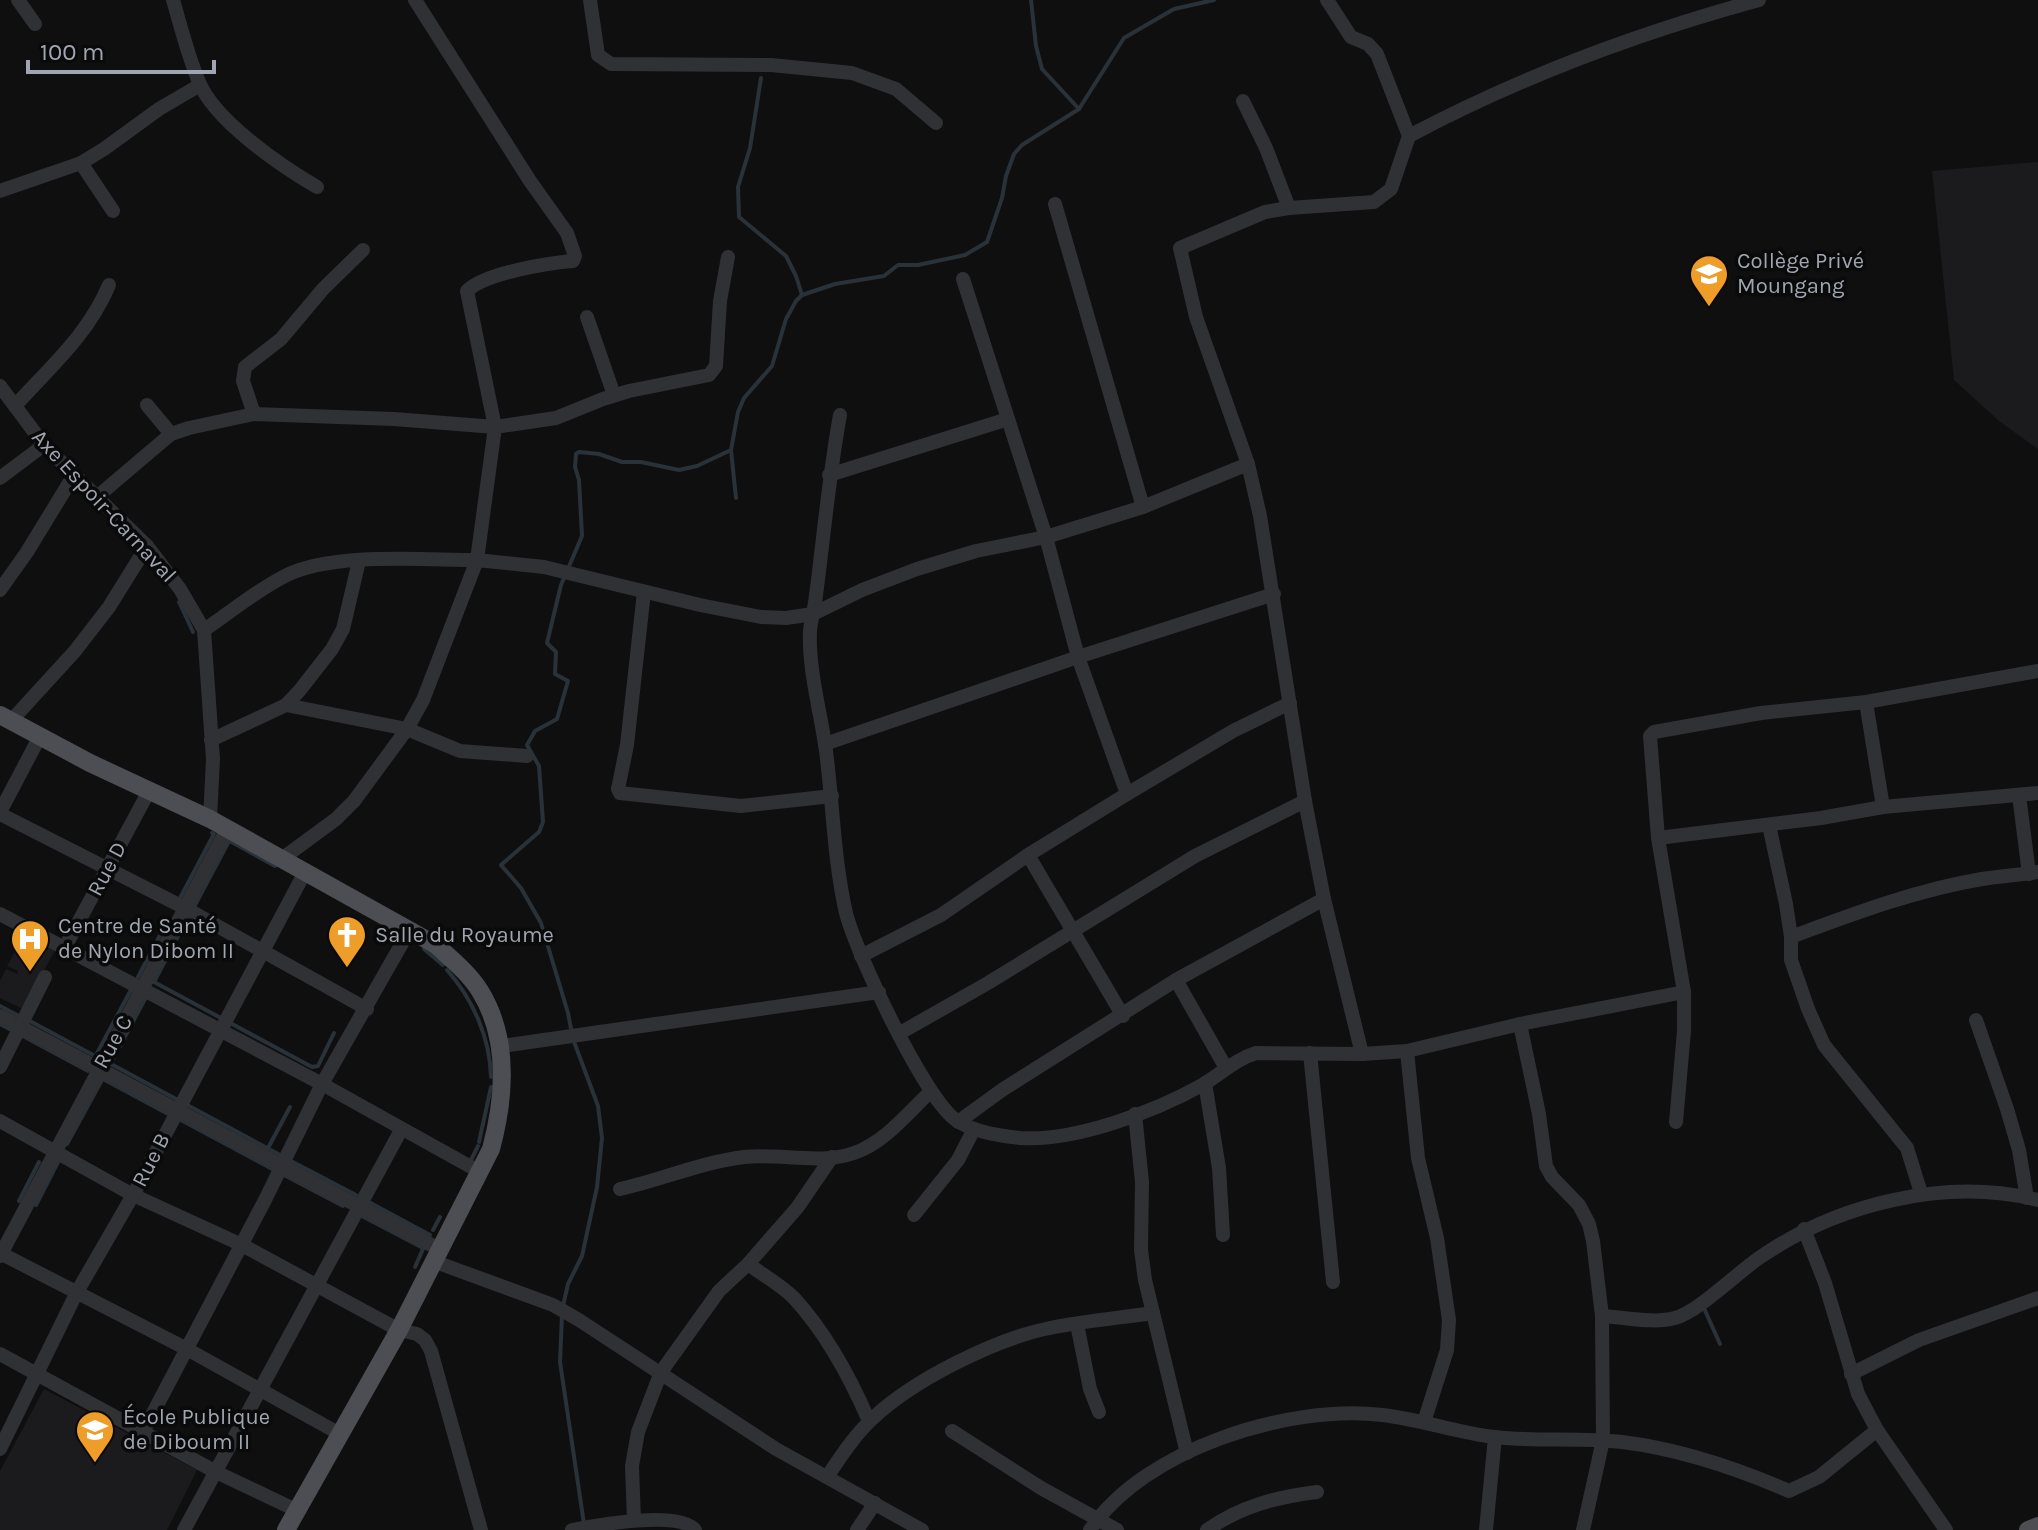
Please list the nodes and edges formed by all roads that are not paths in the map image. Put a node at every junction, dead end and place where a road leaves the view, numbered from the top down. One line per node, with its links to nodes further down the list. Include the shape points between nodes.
1 (18, 0): 7 (street)
2 (173, 0): 8 (street)
3 (415, 0): 30 (street, via 567,233 575,256 573,261 523,269 467,291)
4 (590, 0): 10 (street, via 598,55 611,64 771,65 852,73 896,89)
5 (1327, 0): 11 (street, via 1351,37 1377,54)
6 (1759, 0): 11 (street, via 1510,85)
7 (35, 24)
8 (200, 85): 12 (street); 13 (street, via 219,114)
9 (1243, 101): 16 (street)
10 (936, 123)
11 (1409, 136): 16 (street, via 1384,197)
12 (81, 163): 14 (street); 17 (street)
13 (317, 187)
14 (0, 191)
15 (1055, 204): 38 (street)
16 (1289, 208): 33 (street, via 1265,212 1179,252 1203,340)
17 (113, 211)
18 (363, 250): 27 (street, via 281,339 245,367 243,381)
19 (728, 257): 24 (street, via 714,371)
20 (963, 279): 29 (street)
21 (109, 285): 26 (street, via 88,327)
22 (587, 317): 24 (street)
23 (0, 386): 26 (street, Axe Espoir-Carnaval)
24 (614, 395): 30 (street, via 556,418)
25 (147, 405): 31 (street)
26 (15, 406): 32 (street, Axe Espoir-Carnaval)
27 (254, 414): 30 (street); 31 (street)
28 (840, 415): 35 (street)
29 (1008, 419): 35 (street); 39 (street)
30 (495, 427): 41 (street)
31 (171, 434): 37 (street)
32 (44, 445): 34 (street, Axe Espoir-Carnaval); 36 (street)
33 (1248, 464): 38 (street); 45 (street)
34 (74, 475): 37 (street, Axe Espoir-Carnaval); 43 (street)
35 (829, 475): 46 (street)
36 (0, 478)
37 (98, 496): 40 (street, Axe Espoir-Carnaval)
38 (1143, 507): 39 (street)
39 (1046, 537): 46 (street, via 917,569); 48 (street)
40 (147, 546): 47 (street, Axe Espoir-Carnaval); 53 (street, via 75,651)
41 (477, 560): 42 (street); 44 (street, via 544,567); 54 (street)
42 (359, 561): 47 (street, via 314,564 285,575); 52 (street, via 343,629)
43 (0, 590)
44 (644, 592): 46 (street, via 761,617); 63 (street, via 620,793 741,806)
45 (1274, 594): 48 (street); 51 (street)
46 (813, 614): 57 (street, via 811,649)
47 (204, 630): 56 (street, Axe Espoir-Carnaval)
48 (1078, 657): 57 (street); 61 (street)
49 (2038, 671): 50 (street)
50 (1866, 702): 65 (street); 70 (street, via 1654,732 1649,742)
51 (1290, 703): 61 (street); 64 (street)
52 (286, 705): 54 (street); 56 (street)
53 (5, 718): 55 (main road)
54 (407, 729): 58 (street, via 460,751); 72 (street, via 354,801)
55 (39, 738): 59 (main road); 66 (street)
56 (211, 740): 67 (street, Axe Espoir-Carnaval)
57 (825, 744): 63 (street)
58 (527, 756)
59 (149, 791): 67 (main road); 73 (street, Rue D)
60 (2038, 793): 62 (street)
61 (1127, 794): 71 (street)
62 (2019, 795): 65 (street); 75 (street)
63 (832, 796): 84 (street, via 841,886)
64 (1305, 801): 76 (street); 79 (street, via 1195,856)
65 (1883, 807): 68 (street)
66 (0, 813): 73 (street)
67 (210, 819): 69 (main road)
68 (1769, 825): 70 (street); 81 (street)
69 (227, 829): 72 (main road); 77 (street, Rue C)
70 (1658, 838): 89 (street)
71 (1028, 855): 79 (street); 84 (street, via 941,915)
72 (283, 858): 74 (main road)
73 (106, 868): 77 (street); 82 (street, Rue D)
74 (305, 872): 80 (main road); 83 (street, Rue B)
75 (2034, 873): 81 (street, via 1926,892)
76 (1324, 899): 86 (street); 101 (street)
77 (185, 908): 83 (street); 87 (street, Rue C)
78 (0, 914): 82 (street)
79 (1074, 929): 92 (street); 97 (street)
80 (409, 931): 90 (street); 98 (main road, via 436,945 479,990)
81 (1791, 937): 120 (street, via 1795,975 1824,1045 1907,1148)
82 (65, 947): 87 (street)
83 (261, 951): 90 (street); 96 (street, Rue B)
84 (861, 956): 88 (street)
85 (45, 977): 95 (street)
86 (1176, 980): 92 (street); 103 (street)
87 (142, 989): 96 (street); 104 (street, Rue C)
88 (879, 992): 97 (street); 98 (street)
89 (1684, 992): 94 (street); 112 (street)
90 (367, 1009): 106 (street)
91 (0, 1016): 95 (street)
92 (1123, 1016): 111 (street)
93 (1976, 1020): 122 (street)
94 (1520, 1024): 99 (street); 136 (street, via 1546,1166 1589,1224)
95 (22, 1028): 102 (street); 104 (street)
96 (220, 1030): 106 (street); 108 (street, Rue B)
97 (900, 1033): 107 (street)
98 (502, 1046): 118 (main road, via 497,1126)
99 (1407, 1051): 101 (street); 147 (street, via 1418,1158 1449,1320 1447,1350)
100 (1310, 1053): 101 (street); 103 (street, via 1256,1053); 131 (street)
101 (1362, 1054)
102 (0, 1067)
103 (1226, 1068): 105 (street)
104 (97, 1069): 108 (street); 115 (street, Rue C)
105 (1205, 1083): 109 (street); 126 (street)
106 (322, 1084): 114 (street); 117 (street)
107 (930, 1092): 111 (street); 116 (street, via 871,1145)
108 (176, 1111): 117 (street); 121 (street, Rue B)
109 (1135, 1114): 113 (street, via 1045,1138); 135 (street, via 1141,1250)
110 (0, 1121): 115 (street)
111 (958, 1122): 113 (street)
112 (1676, 1122)
113 (974, 1129): 124 (street, via 958,1160)
114 (401, 1130): 118 (street); 123 (street)
115 (55, 1152): 121 (street); 128 (street, Rue C)
116 (832, 1157): 119 (street, via 746,1157); 130 (street)
117 (282, 1167): 123 (street); 127 (street)
118 (480, 1172): 129 (main road)
119 (620, 1189)
120 (1921, 1193): 122 (street, via 1995,1192); 125 (street)
121 (133, 1195): 127 (street); 133 (street, Rue B)
122 (2032, 1199)
123 (358, 1208): 129 (street); 132 (street)
124 (914, 1215)
125 (1804, 1229): 136 (street, via 1677,1318); 143 (street)
126 (1223, 1235)
127 (242, 1245): 132 (street); 139 (street)
128 (1, 1254): 133 (street)
129 (436, 1255): 138 (main road); 141 (street, via 553,1305)
130 (748, 1264): 141 (street, via 719,1291); 146 (street, via 792,1296 814,1323 843,1366)
131 (1333, 1282)
132 (316, 1283): 138 (street); 144 (street)
133 (77, 1292): 139 (street); 142 (street, Rue B)
134 (2038, 1298): 143 (street, via 1930,1335)
135 (1153, 1313): 137 (street); 155 (street)
136 (1602, 1316): 153 (street)
137 (1077, 1324): 145 (street); 146 (street, via 1047,1329 965,1360 920,1383)
138 (399, 1330): 151 (main road); 166 (street, via 417,1334 431,1351)
139 (185, 1348): 144 (street); 150 (street)
140 (0, 1354): 142 (street)
141 (661, 1372): 157 (street); 161 (street, via 636,1443)
142 (37, 1374): 150 (street); 154 (street, Rue B)
143 (1851, 1374): 148 (street)
144 (258, 1391): 151 (street); 156 (street)
145 (1099, 1412)
146 (869, 1421): 157 (street)
147 (1424, 1422): 152 (street); 155 (street, via 1327,1413 1258,1426)
148 (1877, 1430): 153 (street, via 1810,1484 1789,1491 1701,1458); 175 (street)
149 (952, 1431): 162 (street)
150 (143, 1432): 156 (street)
151 (340, 1434): 160 (main road)
152 (1495, 1437): 153 (street); 173 (street)
153 (1603, 1440): 174 (street)
154 (0, 1449)
155 (1187, 1453): 162 (street, via 1147,1475)
156 (216, 1472): 160 (street); 164 (street)
157 (827, 1477): 159 (street)
158 (1317, 1492): 172 (street, via 1256,1503)
159 (875, 1503): 169 (street); 170 (street)
160 (296, 1510): 165 (main road)
161 (634, 1520): 167 (street); 168 (street, via 688,1524)
162 (1094, 1524): 171 (street)
163 (2038, 1526): 176 (main road)
164 (184, 1530)
165 (286, 1530)
166 (481, 1530)
167 (572, 1530)
168 (695, 1530)
169 (857, 1530)
170 (922, 1530)
171 (1117, 1530)
172 (1207, 1530)
173 (1486, 1530)
174 (1583, 1530)
175 (1946, 1530)
176 (2028, 1530)

